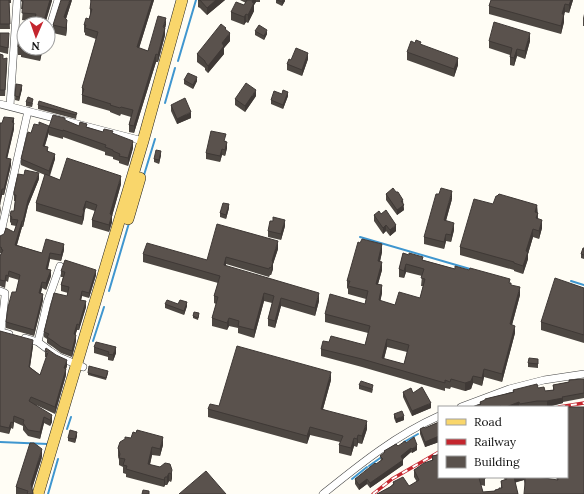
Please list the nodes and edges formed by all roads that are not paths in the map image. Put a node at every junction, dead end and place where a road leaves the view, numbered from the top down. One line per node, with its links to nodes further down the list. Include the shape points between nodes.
1 (17, 0): 7 (street)
2 (58, 0): 5 (street)
3 (182, 0): 6 (main road)
4 (189, 0): 6 (main road)
5 (53, 16)
6 (178, 28): 8 (main road)
7 (13, 33): 10 (street)
8 (169, 61): 12 (main road); 17 (main road, via 134,198)
9 (0, 104): 10 (street)
10 (10, 106): 11 (street)
11 (28, 111): 12 (street); 13 (street)
12 (143, 141): 17 (main road)
13 (0, 237)
14 (60, 266): 16 (street, via 47,303)
15 (0, 291): 16 (street, via 5,293 1,332)
16 (38, 342): 17 (street)
17 (80, 366): 21 (main road)
18 (584, 374): 19 (street, via 509,389)
19 (464, 406)
20 (438, 416): 24 (street, via 382,448)
21 (46, 481): 22 (main road); 23 (main road)
22 (38, 494)
23 (46, 494)
24 (323, 494)

